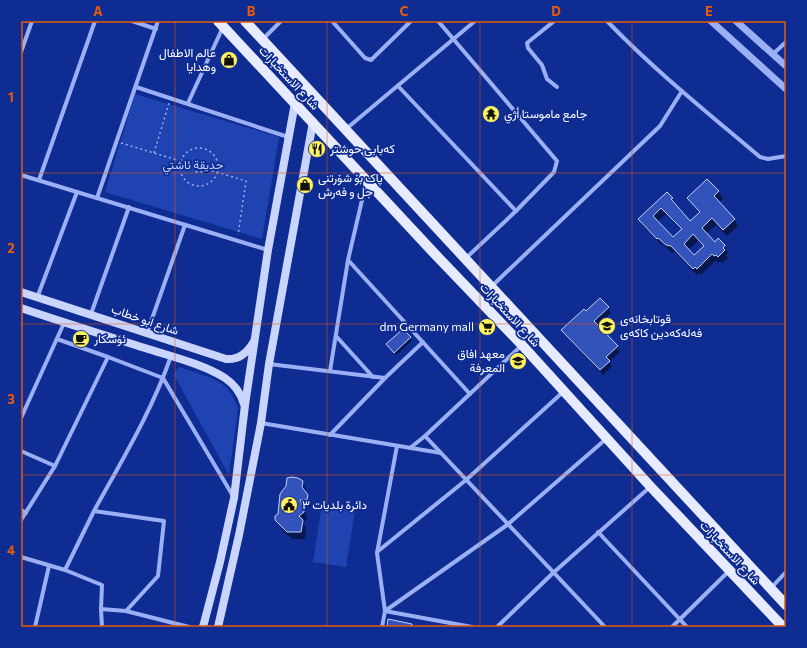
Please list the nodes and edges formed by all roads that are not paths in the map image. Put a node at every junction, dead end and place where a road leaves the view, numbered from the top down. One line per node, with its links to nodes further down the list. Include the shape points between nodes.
1 (32, 21): 20 (street)
2 (95, 21): 35 (street)
3 (132, 21): 16 (street)
4 (158, 21): 16 (street)
5 (245, 21): 17 (main road, شارع الاستخبارات)
6 (281, 21): 17 (street)
7 (332, 21): 8 (street, via 365,58 371,60)
8 (411, 21)
9 (438, 21): 18 (street)
10 (475, 21): 18 (street)
11 (553, 21): 25 (street, via 528,43 528,48 542,65 547,79)
12 (606, 21): 27 (street)
13 (711, 21): 26 (street)
14 (736, 21): 21 (street)
15 (221, 24): 28 (street); 29 (main road, شارع الاستخبارات)
16 (156, 29): 24 (street)
17 (262, 39): 31 (main road, شارع الاستخبارات)
18 (453, 40): 23 (street); 40 (street, via 556,161 554,172)
19 (786, 42): 21 (street)
20 (21, 50)
21 (773, 54): 22 (street)
22 (786, 66)
23 (398, 86): 31 (street); 40 (street)
24 (136, 87): 28 (street); 38 (street)
25 (557, 87)
26 (786, 89)
27 (682, 91): 33 (street, via 760,157 768,159); 47 (street, via 660,126)
28 (188, 103): 32 (street)
29 (295, 103): 30 (main road, شارع الاستخبارات); 32 (main road)
30 (313, 122): 36 (main road, شارع الاستخبارات); 62 (main road)
31 (345, 129): 42 (main road, شارع الاستخبارات)
32 (288, 138): 43 (main road)
33 (786, 156)
34 (21, 175): 35 (street)
35 (39, 180): 37 (street)
36 (366, 180): 44 (main road, شارع الاستخبارات); 46 (street)
37 (77, 192): 38 (street); 49 (street)
38 (97, 198): 39 (street)
39 (129, 207): 41 (street); 51 (street)
40 (516, 211): 45 (street)
41 (185, 224): 43 (street); 53 (street)
42 (446, 239): 44 (main road); 45 (main road, شارع الاستخبارات)
43 (268, 250): 56 (main road)
44 (433, 252): 58 (main road, شارع الاستخبارات)
45 (466, 258): 47 (main road, شارع الاستخبارات)
46 (348, 260): 54 (street); 57 (street)
47 (491, 287): 97 (main road, شارع الاستخبارات)
48 (21, 292): 49 (main road, شارع ابو خطاب)
49 (37, 298): 51 (main road, شارع ابو خطاب)
50 (21, 308): 52 (main road)
51 (91, 315): 53 (main road, شارع ابو خطاب)
52 (64, 323): 55 (street); 60 (main road)
53 (147, 333): 61 (main road, شارع ابو خطاب)
54 (336, 336): 64 (street); 65 (street)
55 (57, 339): 59 (street); 71 (street)
56 (254, 340): 61 (main road, شارع ابو خطاب, via 247,350 236,358); 70 (main road)
57 (423, 342): 67 (street); 69 (street)
58 (522, 345): 68 (main road, شارع الاستخبارات); 69 (street)
59 (108, 356): 66 (street); 80 (street)
60 (171, 356): 63 (main road); 66 (street)
61 (216, 357): 63 (main road)
62 (269, 364): 64 (street); 72 (main road)
63 (212, 371): 70 (main road, via 232,384)
64 (330, 371): 65 (street)
65 (374, 377): 67 (street)
66 (163, 378): 83 (street); 85 (street, via 150,408)
67 (385, 378): 73 (street)
68 (563, 392): 75 (main road, شارع الاستخبارات); 81 (street)
69 (470, 394): 74 (street)
70 (245, 405): 83 (main road)
71 (21, 418)
72 (261, 423): 73 (street); 107 (main road)
73 (330, 434): 76 (street)
74 (425, 436): 77 (street); 79 (street)
75 (606, 438): 82 (main road, شارع الاستخبارات); 88 (street)
76 (397, 446): 77 (street); 90 (street)
77 (410, 448): 79 (street)
78 (21, 452): 80 (street)
79 (441, 453): 81 (street)
80 (55, 466): 86 (street)
81 (466, 480): 88 (street); 90 (street)
82 (650, 486): 89 (street); 94 (main road, شارع الاستخبارات)
83 (234, 498): 106 (main road, via 222,556)
84 (21, 510): 86 (street)
85 (94, 510): 93 (street); 101 (street, via 164,521 158,576)
86 (26, 512): 87 (street)
87 (21, 520)
88 (507, 524): 96 (street); 100 (street)
89 (598, 532): 96 (street); 102 (street)
90 (377, 553): 100 (street)
91 (21, 557): 92 (street)
92 (49, 566): 93 (street); 103 (street)
93 (65, 570): 99 (street, via 102,585)
94 (730, 571): 102 (street); 114 (main road, شارع الاستخبارات)
95 (786, 572): 97 (street)
96 (553, 573): 110 (street); 111 (street)
97 (770, 588): 98 (main road, شارع الاستخبارات)
98 (786, 605)
99 (101, 609): 101 (street); 104 (street)
100 (385, 611): 108 (street); 109 (street)
101 (126, 612): 105 (street)
102 (681, 619): 112 (street); 113 (street)
103 (35, 627)
104 (102, 627)
105 (189, 627)
106 (202, 627)
107 (218, 627)
108 (382, 627)
109 (472, 627)
110 (497, 627)
111 (605, 627)
112 (672, 627)
113 (688, 627)
114 (783, 627)

